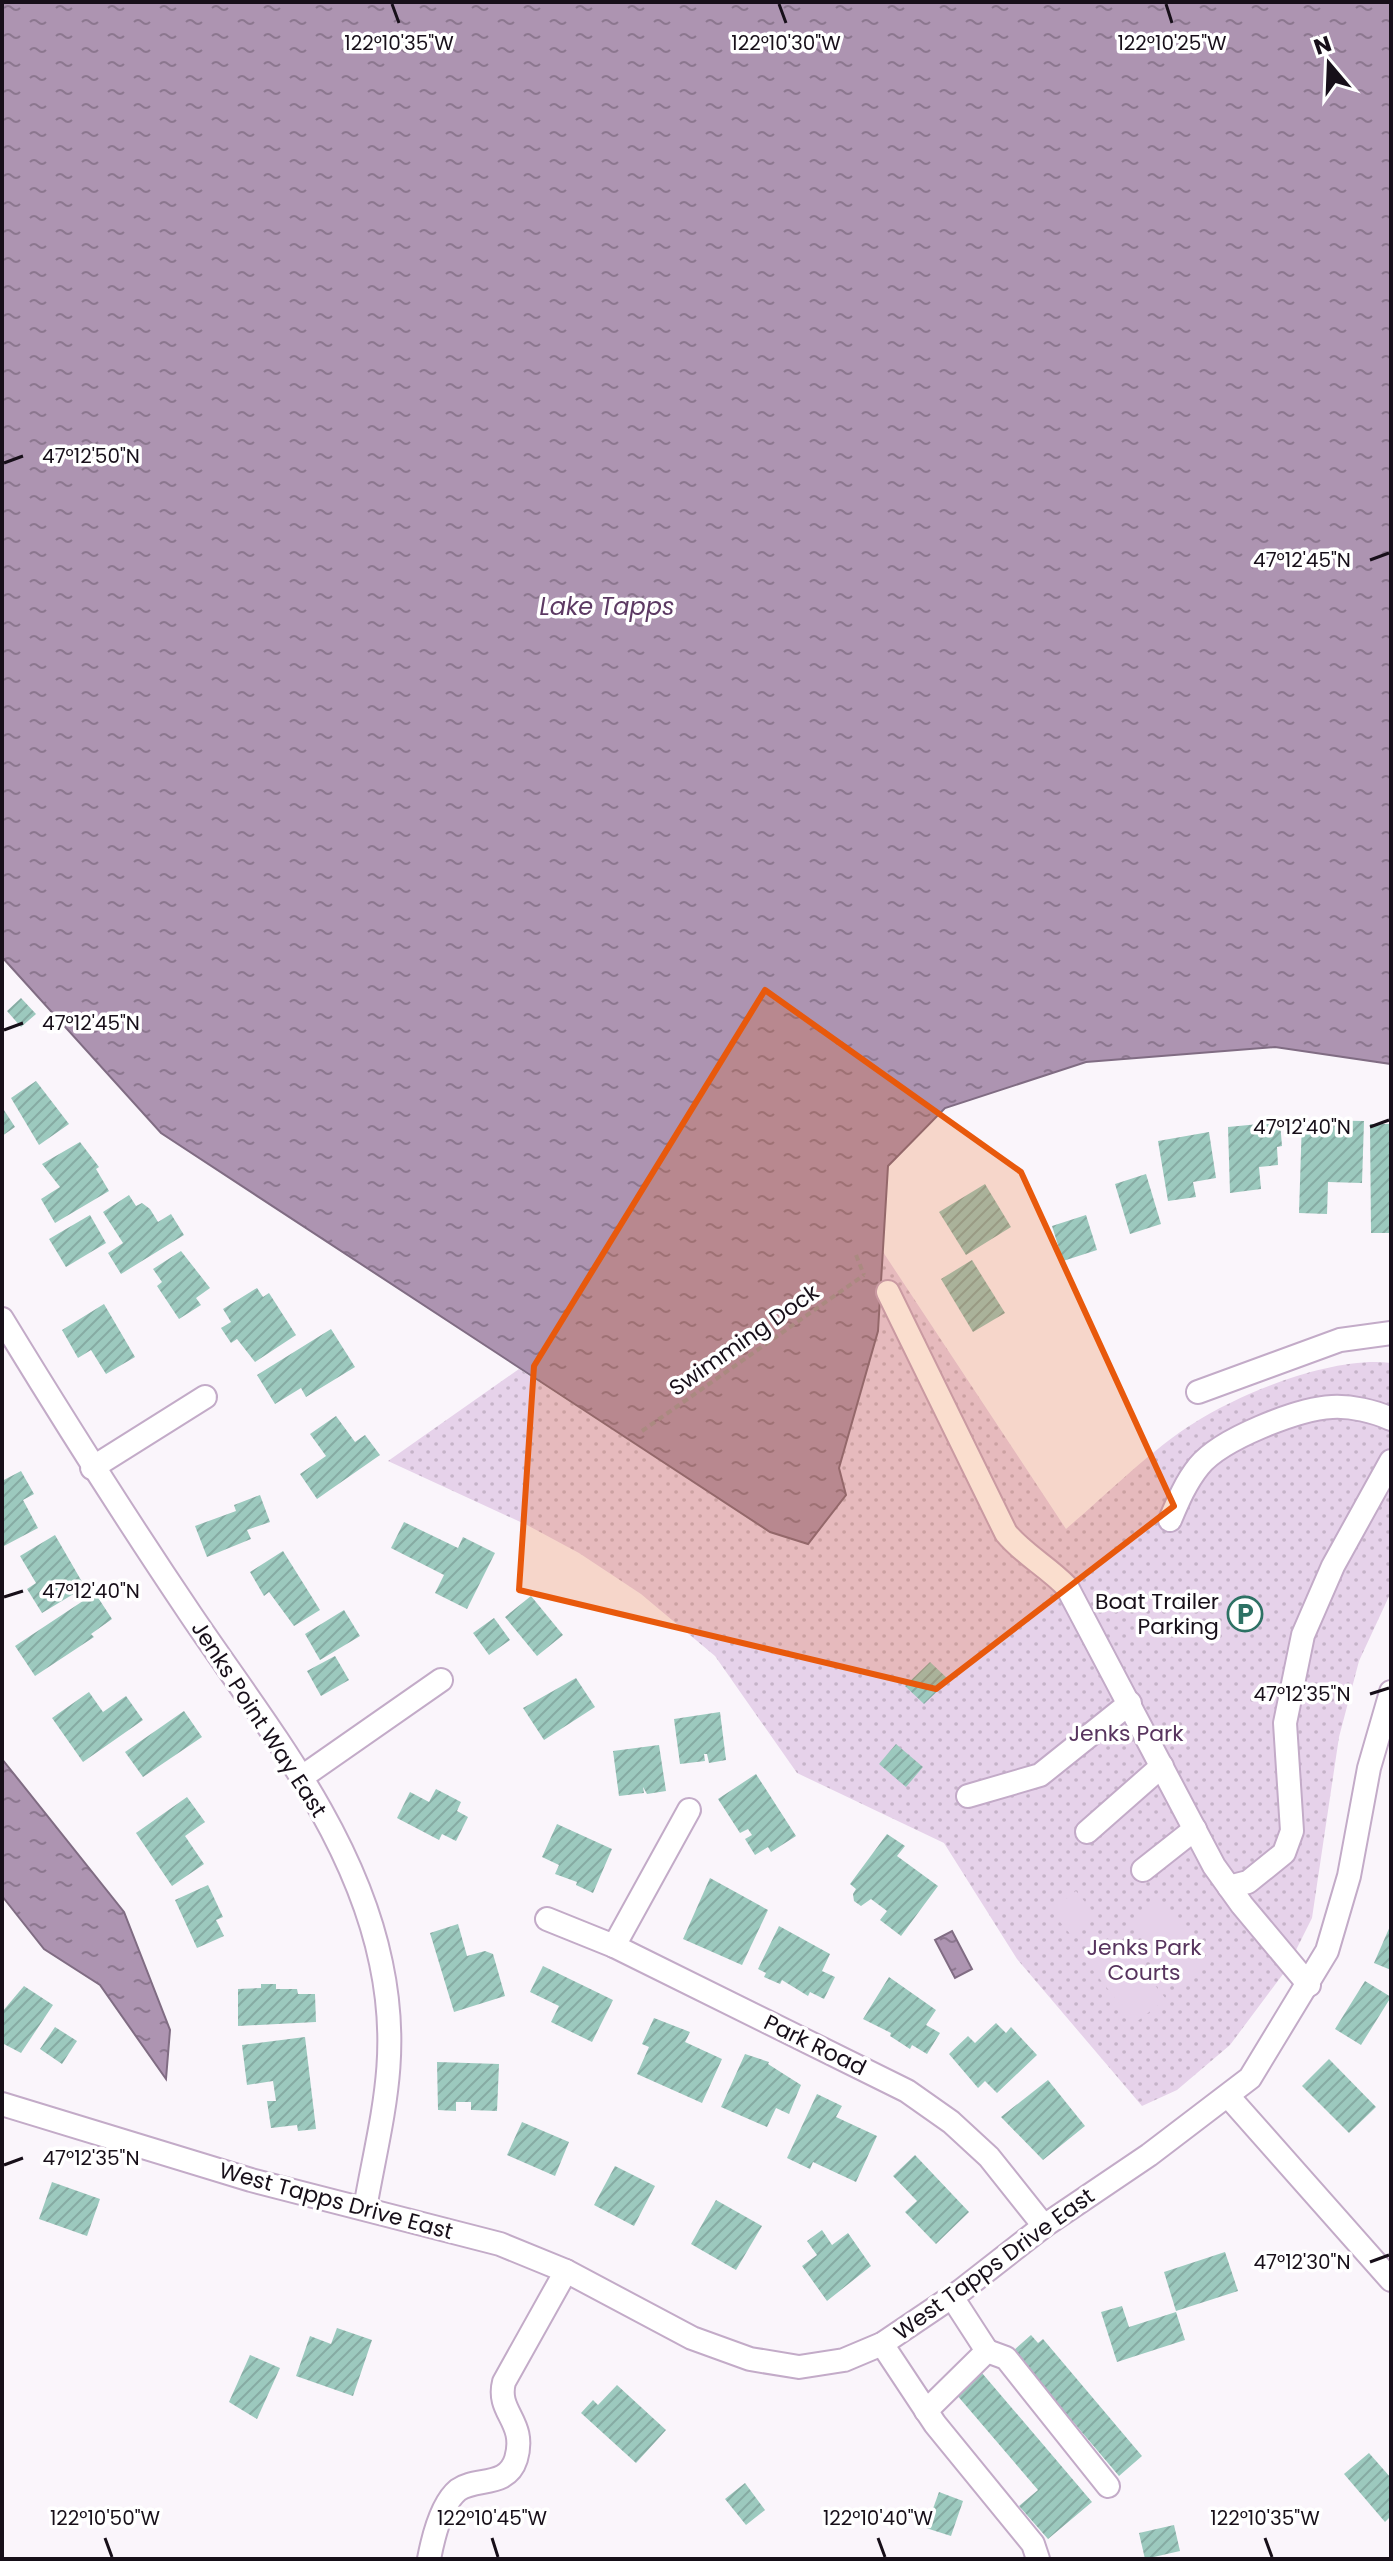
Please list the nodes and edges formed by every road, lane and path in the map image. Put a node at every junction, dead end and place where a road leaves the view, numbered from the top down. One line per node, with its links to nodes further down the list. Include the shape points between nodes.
1 (864, 1275): 8 (path, Swimming Dock)
2 (888, 1292): 14 (street, via 1006,1533 1067,1587)
3 (2, 1319): 10 (street, Jenks Point Way East)
4 (1391, 1333): 5 (street, via 1340,1340)
5 (1198, 1392)
6 (205, 1397): 10 (street)
7 (1391, 1419): 11 (street, via 1329,1407 1243,1434 1200,1465)
8 (642, 1431)
9 (1391, 1461): 22 (street, via 1333,1566 1293,1668 1285,1723 1292,1831 1284,1853 1248,1882)
10 (92, 1468): 16 (street, Jenks Point Way East)
11 (1170, 1520)
12 (441, 1680): 16 (street)
13 (1391, 1692): 25 (street, West Tapps Drive East, via 1369,1768 1337,1924)
14 (1130, 1703): 15 (street); 17 (street, via 1040,1775)
15 (1162, 1766): 19 (street); 20 (street)
16 (302, 1777): 28 (street, Jenks Point Way East, via 359,1887 381,1962 390,2081)
17 (968, 1796)
18 (689, 1810): 24 (street)
19 (1195, 1829): 21 (street); 22 (street)
20 (1087, 1832)
21 (1143, 1870)
22 (1229, 1887): 25 (street)
23 (547, 1919): 24 (street, Park Road)
24 (614, 1946): 29 (street, Park Road, via 907,2091 989,2157)
25 (1309, 1985): 26 (street, West Tapps Drive East, via 1250,2078)
26 (1228, 2096): 29 (street, West Tapps Drive East); 31 (street)
27 (2, 2104): 28 (street, West Tapps Drive East)
28 (365, 2208): 30 (street, West Tapps Drive East, via 500,2244)
29 (1044, 2226): 32 (street, West Tapps Drive East)
30 (566, 2271): 33 (street, West Tapps Drive East, via 692,2338 773,2365 820,2366); 38 (street, via 504,2382 501,2394 519,2432 516,2461 498,2479 466,2487 450,2499)
31 (1391, 2280)
32 (952, 2297): 33 (street, West Tapps Drive East); 34 (street)
33 (882, 2344): 35 (street)
34 (987, 2351): 35 (street); 36 (street, via 1006,2358)
35 (926, 2411): 37 (street)
36 (1108, 2486)
37 (1036, 2551)
38 (429, 2559)

